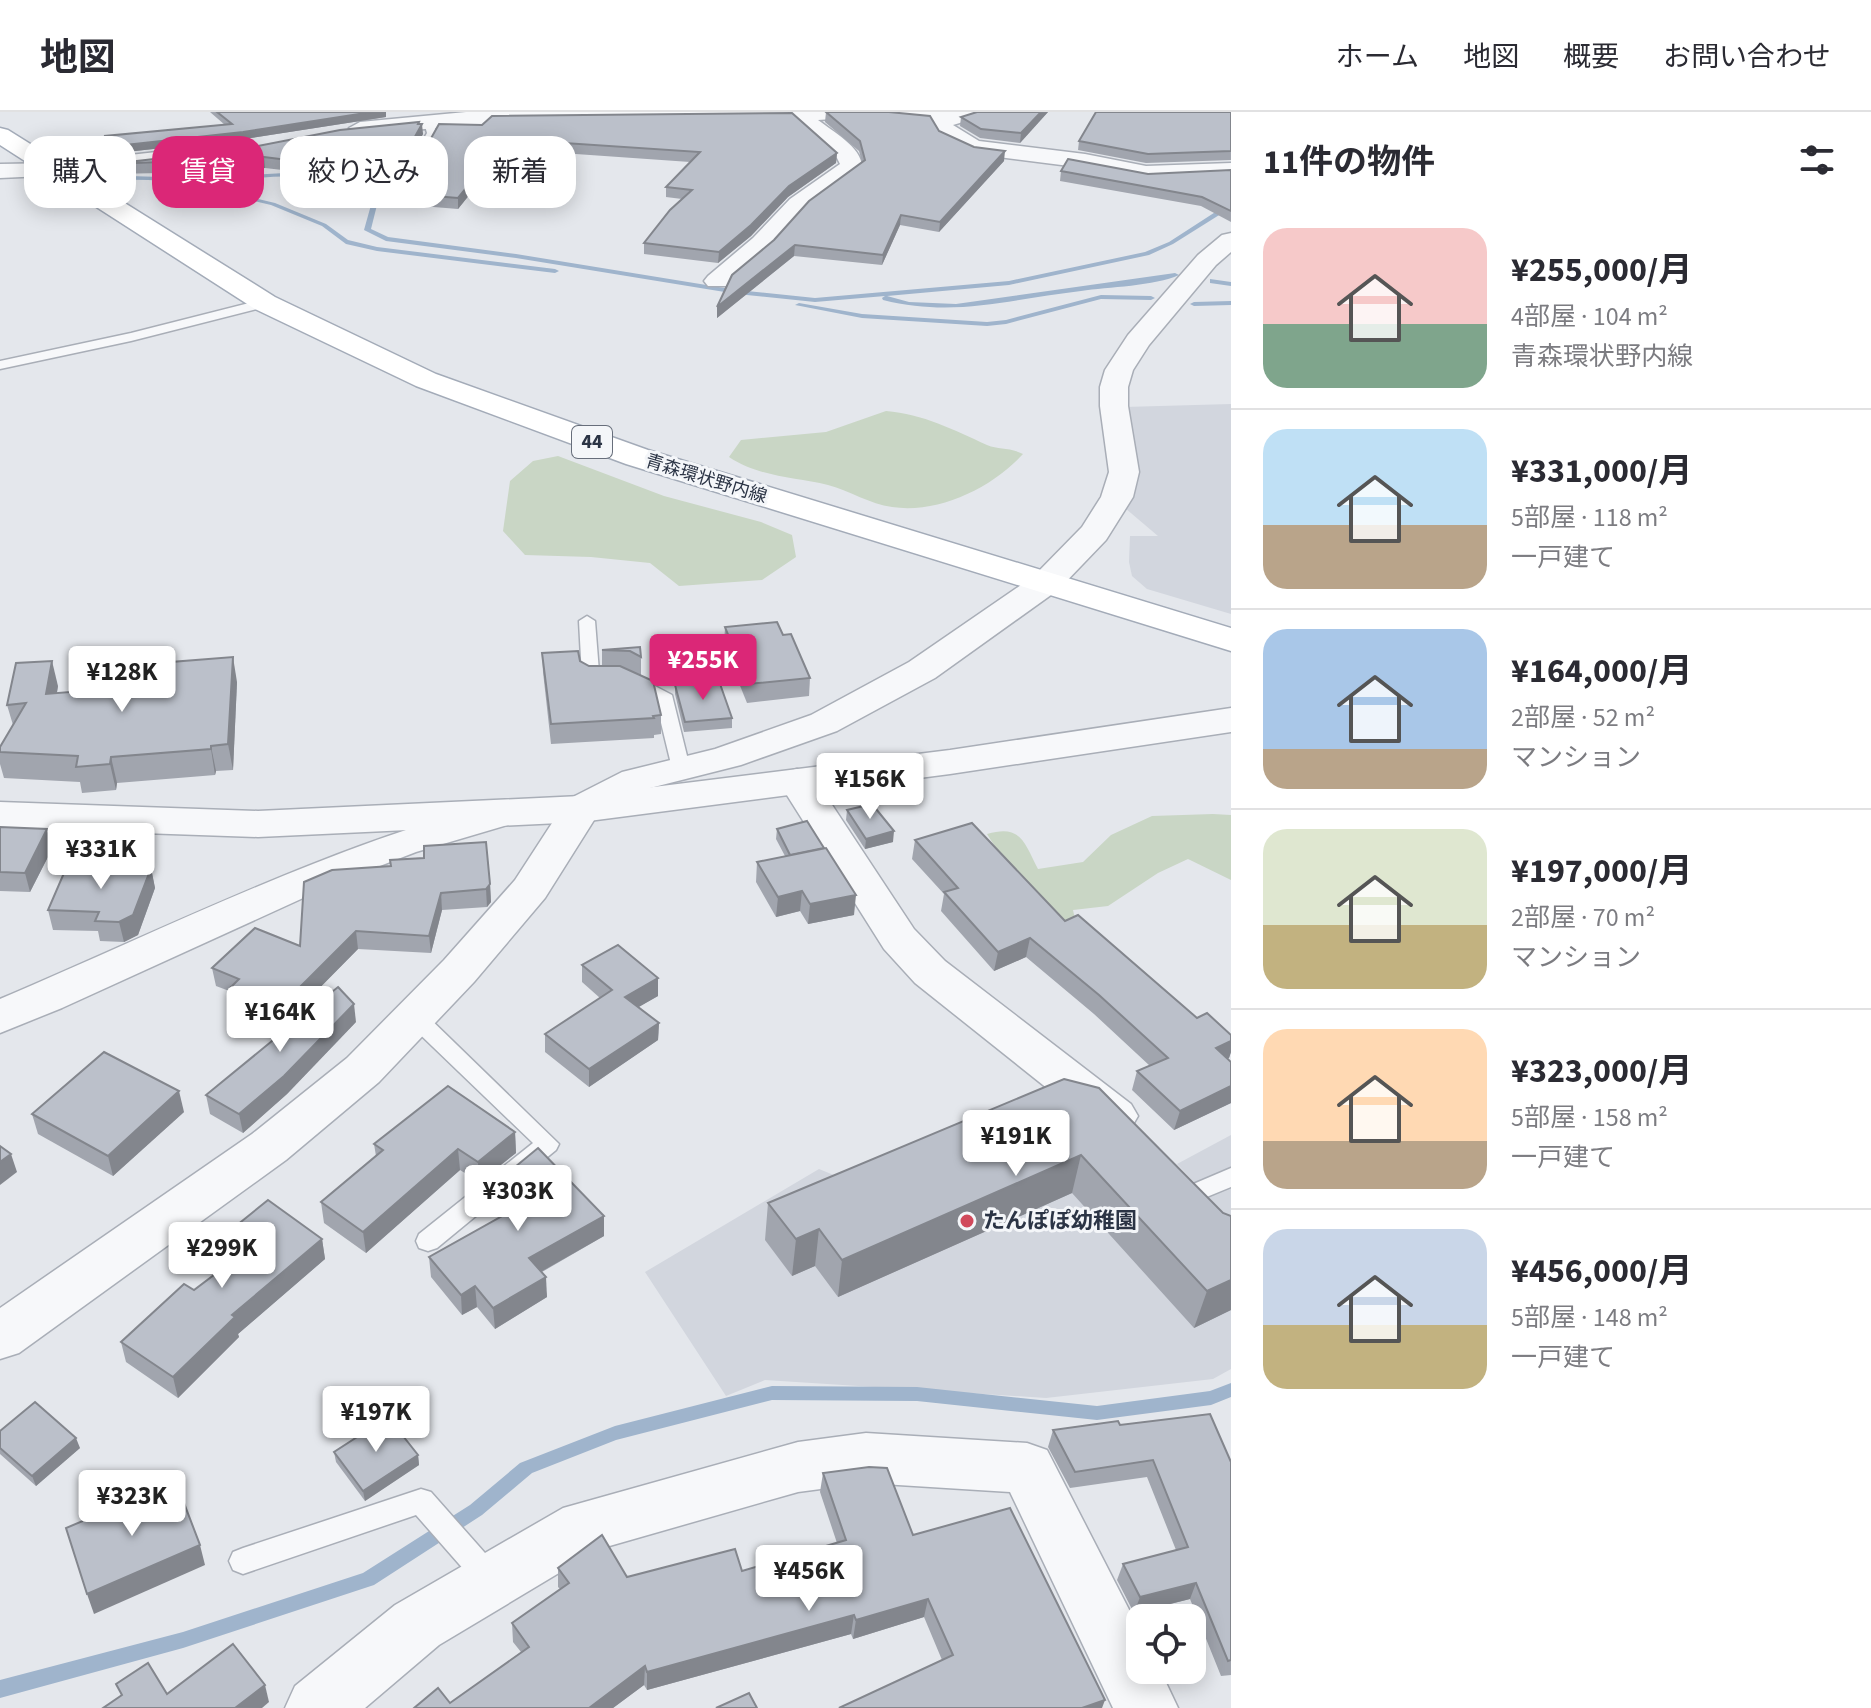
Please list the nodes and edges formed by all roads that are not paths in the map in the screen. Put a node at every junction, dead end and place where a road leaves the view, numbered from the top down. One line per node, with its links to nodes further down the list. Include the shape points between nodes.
1 (847, 112): 5 (street)
2 (885, 112): 6 (street)
3 (976, 112): 6 (street)
4 (655, 113): 5 (street); 7 (street)
5 (799, 115): 17 (street, via 845,153 851,167 798,204)
6 (939, 118): 12 (street, via 947,133 974,147 1146,173)
7 (427, 121): 8 (street); 10 (lane)
8 (340, 131)
9 (0, 135): 11 (main road, 青森環状野内線 / 44)
10 (430, 136)
11 (24, 149)
12 (1231, 170)
13 (0, 171): 14 (street)
14 (24, 171)
15 (112, 208): 18 (main road, 青森環状野内線 / 44)
16 (1231, 240): 20 (street, via 1207,260 1119,370 1114,406 1124,472 1117,497 1095,533)
17 (717, 281)
18 (265, 303): 19 (lane); 20 (main road, 青森環状野内線 / 44, via 503,411)
19 (0, 365)
20 (1046, 583): 22 (main road, 青森環状野内線 / 44); 24 (street, via 922,670 824,723)
21 (587, 621): 24 (lane, via 591,677 624,677 663,695)
22 (1231, 640)
23 (1231, 720): 25 (street)
24 (681, 768): 26 (street, via 636,780)
25 (797, 781): 26 (street); 31 (street, via 899,939 930,972 1107,1109 1149,1152)
26 (581, 809): 27 (street); 29 (street, via 530,889)
27 (507, 812): 28 (street, via 258,824); 30 (street, via 371,853)
28 (0, 815)
29 (414, 1016): 32 (lane, via 548,1144); 33 (street, via 363,1070 269,1147)
30 (0, 1017)
31 (1215, 1198)
32 (428, 1241)
33 (0, 1337)
34 (243, 1561): 35 (lane, via 421,1501)
35 (481, 1570): 36 (street); 37 (street, via 584,1527 798,1467 866,1458 1027,1468)
36 (317, 1708)
37 (1146, 1708)

